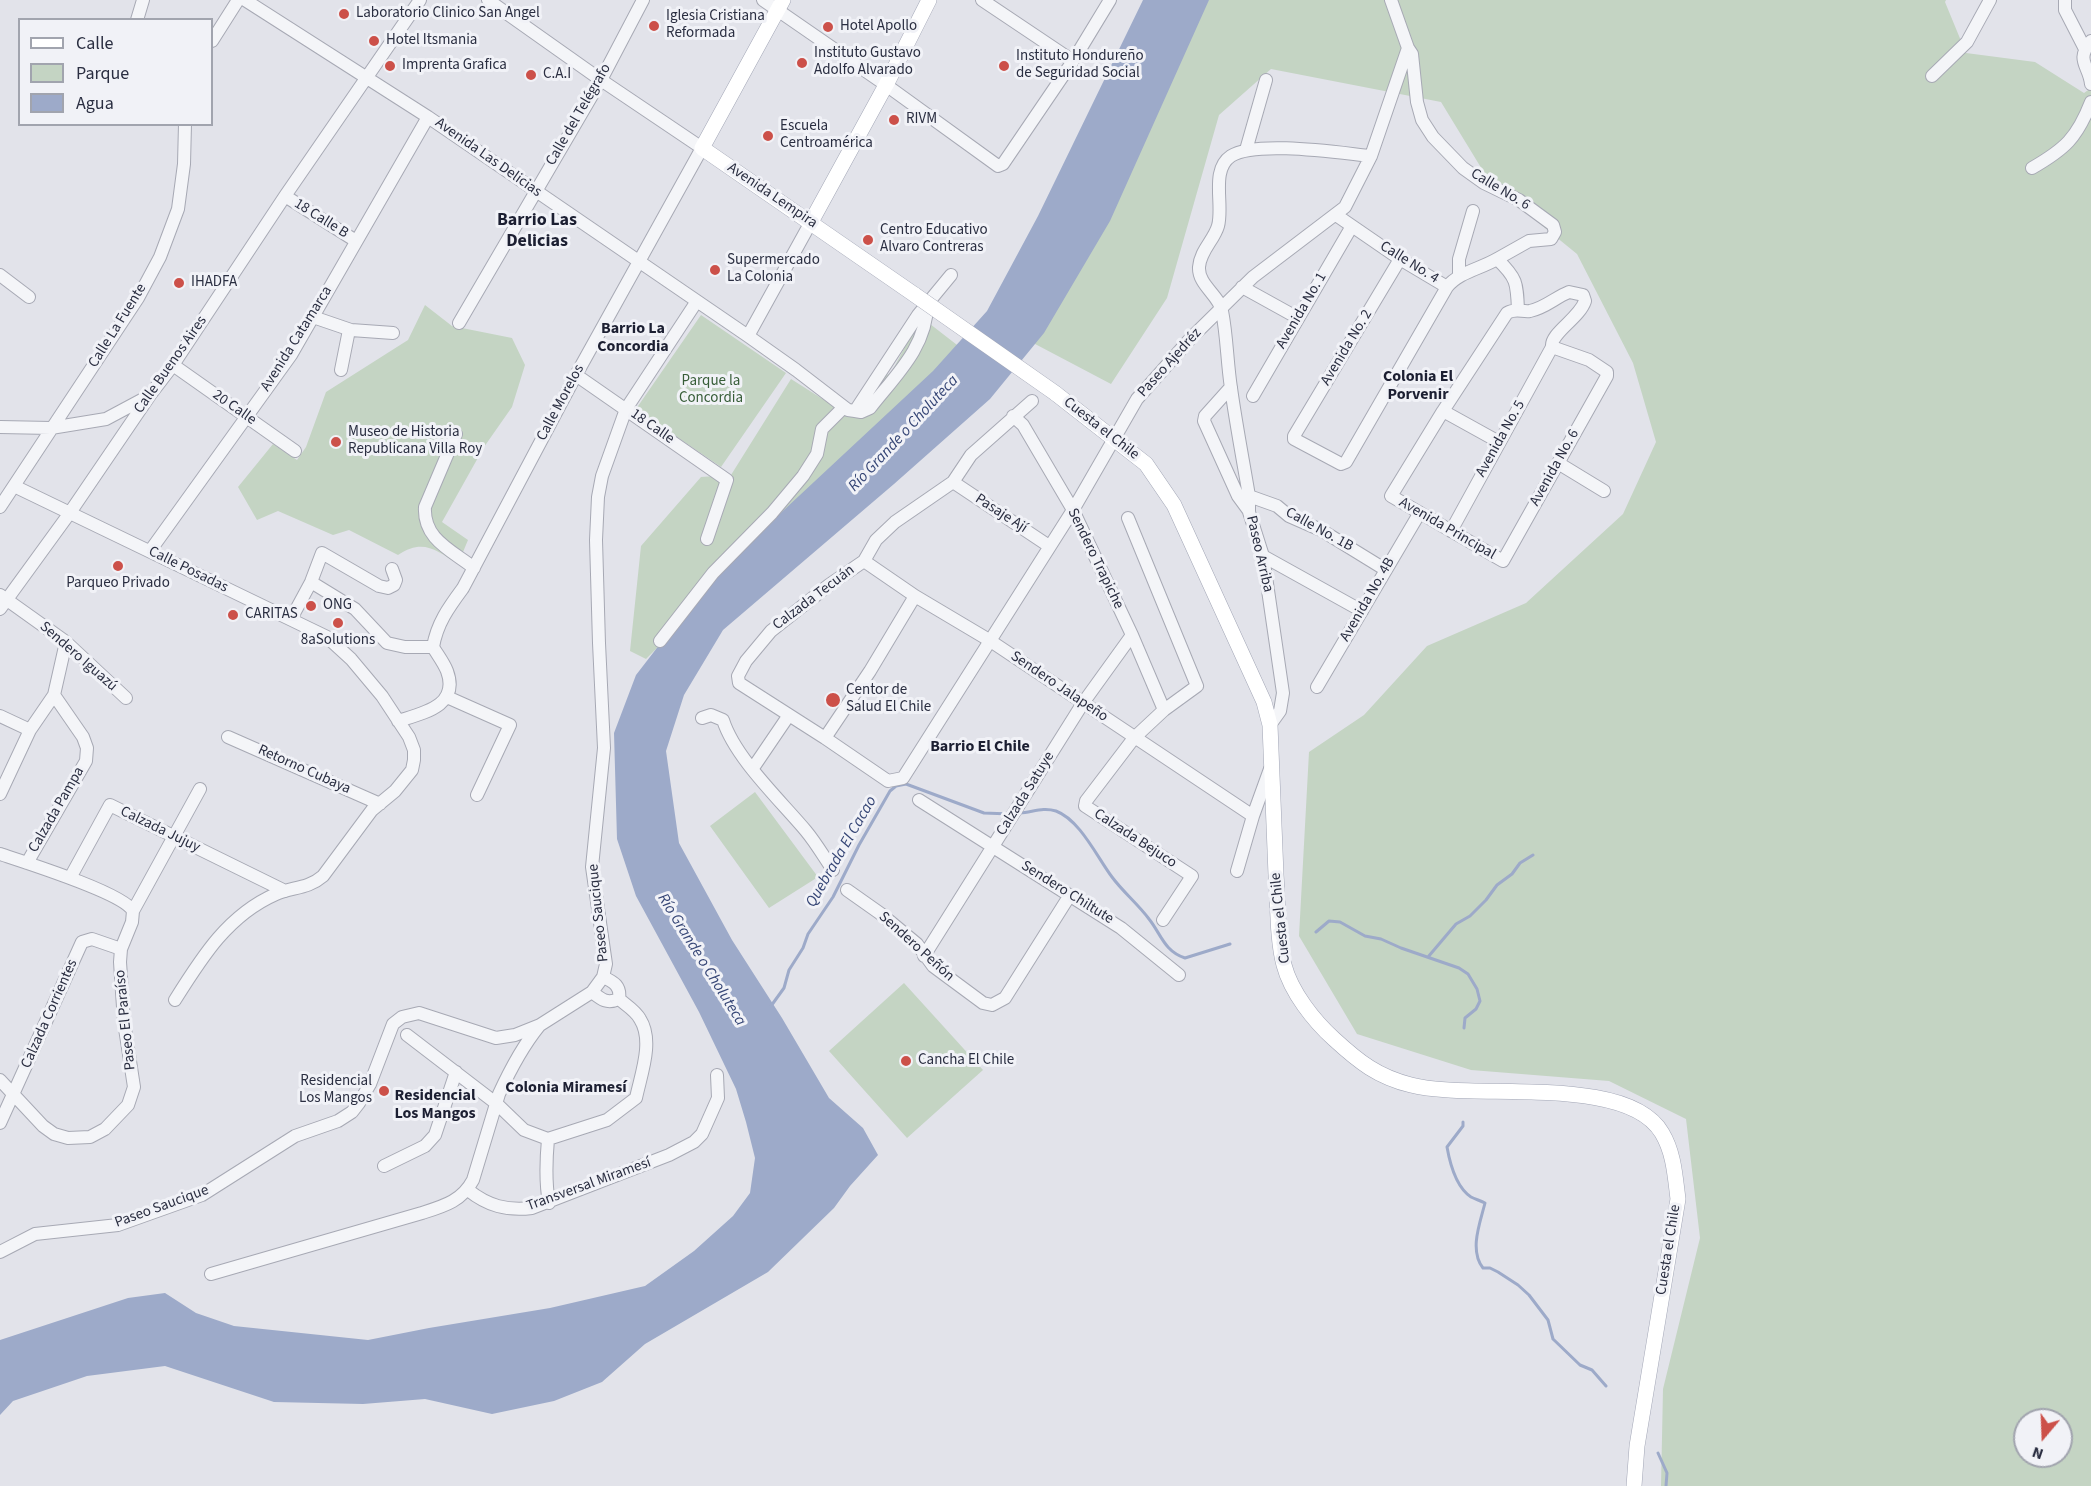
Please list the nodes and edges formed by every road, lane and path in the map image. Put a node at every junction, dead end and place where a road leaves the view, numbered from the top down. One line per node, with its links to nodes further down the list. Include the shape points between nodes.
1 (143, 0): 15 (street)
2 (238, 0): 16 (street)
3 (245, 0): 21 (street, Avenida Las Delicias)
4 (420, 0): 21 (street, Calle Buenos Aires)
5 (488, 0): 22 (street, Avenida Lempira)
6 (643, 0): 22 (street, Calle del Telégrafo)
7 (763, 0): 14 (street)
8 (929, 0): 25 (main road)
9 (982, 0): 19 (street)
10 (1110, 0): 19 (street)
11 (1390, 0): 18 (street)
12 (1990, 0): 20 (street, via 1967,42)
13 (2065, 0): 17 (street, via 2065,10)
14 (780, 5): 25 (street); 29 (main road, Calle Morelos)
15 (138, 18)
16 (213, 38)
17 (2088, 45): 24 (street, via 2082,61)
18 (1408, 48): 31 (street, Paseo Ajedréz); 39 (street, Calle No. 6, via 1422,120 1433,137 1463,168 1519,200 1553,225)
19 (1073, 61): 25 (street, via 998,166)
20 (1932, 76)
21 (367, 77): 27 (street, Avenida Las Delicias); 34 (street, Calle Buenos Aires)
22 (601, 80): 29 (street, Avenida Lempira); 33 (street, Calle del Telégrafo)
23 (1266, 80): 30 (street)
24 (2091, 84)
25 (886, 85): 37 (main road)
26 (2091, 102): 32 (street, via 2082,126 2058,153)
27 (428, 117): 33 (street, Avenida Las Delicias); 40 (street, Avenida Catamarca)
28 (185, 126): 75 (street, Calle La Fuente, via 178,209 165,246 138,298)
29 (702, 148): 37 (main road, Avenida Lempira); 43 (street, Calle Morelos)
30 (1246, 150): 31 (street); 52 (street, via 1230,157 1223,166 1218,226 1199,269)
31 (1371, 156): 36 (street, Paseo Ajedréz, via 1345,207)
32 (2032, 168)
33 (535, 191): 43 (street, Avenida Las Delicias); 56 (street, Calle del Telégrafo)
34 (285, 196): 40 (street, 18 Calle B); 61 (street, Calle Buenos Aires)
35 (1473, 211): 46 (street)
36 (1336, 215): 38 (street, Calle No. 4); 47 (street, Paseo Ajedréz)
37 (811, 222): 50 (main road, Avenida Lempira); 59 (street)
38 (1352, 226): 41 (street, Calle No. 4); 55 (street, Avenida No. 1)
39 (1555, 232): 42 (street, Calle No. 4, via 1551,239 1529,241)
40 (356, 241): 54 (street, Avenida Catamarca)
41 (1400, 259): 48 (street, Calle No. 4); 48 (street, Avenida No. 2, via 1294,439 1341,464 1346,462)
42 (1497, 259): 46 (street, Calle No. 4); 53 (street, via 1512,273 1517,289)
43 (639, 263): 51 (street, Avenida Las Delicias); 63 (street, Calle Morelos)
44 (0, 275): 49 (street)
45 (951, 276): 50 (street)
46 (1459, 276): 48 (street, Calle No. 4)
47 (1242, 287): 52 (street, Paseo Ajedréz); 55 (street)
48 (1447, 287)
49 (29, 297)
50 (921, 300): 65 (main road, Avenida Lempira, bridge); 70 (street)
51 (697, 301): 59 (street, Avenida Las Delicias); 69 (street, Paseo Saucique)
52 (1222, 308): 64 (street, Paseo Arriba); 77 (street, Paseo Ajedréz, via 1137,399)
53 (1513, 311): 60 (street, via 1542,307 1569,292 1583,296 1585,301 1578,315 1554,336); 71 (street)
54 (313, 317): 57 (street); 73 (street, Avenida Catamarca)
55 (1298, 318): 67 (street, Avenida No. 1)
56 (459, 322)
57 (349, 330): 58 (street); 62 (street)
58 (393, 333)
59 (748, 336): 70 (street, Avenida Las Delicias)
60 (1551, 347): 78 (street, Avenida No. 5); 80 (street, Avenida No. 6, via 1589,360 1607,372)
61 (173, 365): 66 (street, Calle Buenos Aires); 73 (street, 20 Calle)
62 (341, 370)
63 (576, 375): 69 (street, 18 Calle); 98 (street, Calle Morelos)
64 (1231, 387): 84 (street, Paseo Arriba); 87 (street, via 1203,421)
65 (1054, 393): 77 (main road, Cuesta el Chile)
66 (150, 395): 75 (street, via 106,419); 88 (street, Calle Buenos Aires)
67 (1253, 396)
68 (1032, 401): 72 (street, Calzada Tecuán)
69 (626, 409): 92 (street, 18 Calle, via 727,480); 149 (street, Paseo Saucique, via 602,476 596,540 604,747 592,867 606,964)
70 (850, 409): 107 (street, via 822,429 817,454 803,476 713,573)
71 (1443, 411): 78 (street); 89 (street, Avenida Principal, via 1391,496)
72 (1013, 416): 81 (street, Calzada Tecuán, via 971,455); 86 (street, Sendero Trapiche, via 1023,425)
73 (246, 417): 79 (street, 20 Calle); 94 (street, Avenida Catamarca)
74 (0, 427): 75 (street)
75 (51, 428): 82 (street, Calle La Fuente)
76 (456, 434): 98 (street, via 425,507 424,520 429,533)
77 (1115, 440): 86 (street, Paseo Ajedréz); 121 (main road, Cuesta el Chile, via 1146,464 1174,505 1264,702)
78 (1499, 442): 91 (street, Avenida No. 5)
79 (295, 451)
80 (1558, 463): 83 (street); 97 (street, Avenida No. 6)
81 (953, 482): 93 (street, Pasaje Ají); 96 (street, Calzada Tecuán, via 895,522 876,540)
82 (14, 486): 85 (street, Calle La Fuente); 88 (street, Calle Posadas)
83 (1604, 491)
84 (1249, 496): 87 (street, Paseo Arriba); 100 (street, Calle No. 1B, via 1321,530)
85 (0, 507)
86 (1073, 510): 93 (street, Paseo Ajedréz); 106 (street, Sendero Trapiche)
87 (1249, 512): 95 (street, Paseo Arriba)
88 (69, 514): 94 (street, Calle Posadas); 103 (street, Calle Buenos Aires)
89 (1419, 514): 91 (street, Avenida Principal); 100 (street, Avenida No. 4B)
90 (1128, 518): 116 (street, Calzada Bejuco, via 1197,686)
91 (1451, 531): 97 (street, Avenida Principal)
92 (707, 539)
93 (1049, 546): 108 (street, Paseo Ajedréz)
94 (150, 551): 105 (street, Calle Posadas)
95 (1263, 556): 104 (street); 121 (street, Paseo Arriba, via 1283,693 1280,711)
96 (864, 561): 102 (street, Sendero Jalapeño); 117 (street, Calzada Tecuán, via 771,630 738,676 739,683)
97 (1503, 561)
98 (474, 568): 110 (street, Calle Morelos, via 442,617)
99 (392, 569): 101 (street, via 394,585 379,586 322,553)
100 (1386, 570): 104 (street, Avenida No. 4B)
101 (311, 582): 105 (street); 110 (street, via 355,609 387,643)
102 (915, 596): 108 (street, Sendero Jalapeño); 124 (street)
103 (2, 601): 109 (street, Sendero Iguazú)
104 (1362, 610): 111 (street, Avenida No. 4B)
105 (291, 619): 120 (street, Calle Posadas, via 337,645 382,696)
106 (1132, 635): 115 (street, Calzada Satuye); 116 (street, Sendero Trapiche)
107 (660, 640)
108 (989, 640): 115 (street, Sendero Jalapeño); 124 (street, Paseo Ajedréz, via 903,778 888,781)
109 (66, 642): 112 (street); 114 (street, Sendero Iguazú)
110 (432, 647): 113 (street, via 447,670)
111 (1317, 687)
112 (54, 695): 122 (street); 137 (street, Calzada Pampa, via 82,737 87,748 86,761)
113 (447, 697): 120 (street, via 425,713); 130 (street, via 510,725)
114 (126, 698)
115 (1083, 703): 125 (street, Sendero Jalapeño); 135 (street, Calzada Satuye)
116 (1164, 710): 125 (street, Calzada Bejuco)
117 (789, 715): 124 (street); 127 (street)
118 (0, 716): 122 (street)
119 (702, 718): 127 (street, via 723,720 731,739)
120 (398, 721): 132 (street, Calle Posadas, via 411,744 412,770)
121 (1270, 725): 126 (main road, Cuesta el Chile)
122 (30, 730): 129 (street)
123 (228, 737): 132 (street, Retorno Cubaya)
124 (825, 738)
125 (1134, 738): 133 (street, Sendero Jalapeño); 145 (street, Calzada Bejuco, via 1085,806 1192,876)
126 (1272, 765): 133 (street); 167 (main road, Cuesta el Chile, via 1284,966 1301,1002 1324,1031 1378,1074 1413,1086 1586,1095 1618,1102 1642,1113 1662,1132 1673,1160 1678,1199 1640,1426)
127 (753, 768): 138 (street)
128 (200, 789): 134 (street, Paseo El Paraíso)
129 (0, 794)
130 (477, 795)
131 (919, 800): 135 (street, Sendero Chiltute)
132 (380, 804): 142 (street, Calle Posadas, via 323,876 315,883)
133 (1253, 816): 139 (street)
134 (174, 837): 140 (street, Calzada Jujuy, via 110,805); 142 (street, Calzada Jujuy); 144 (street, Paseo El Paraíso)
135 (993, 846): 143 (street, Sendero Chiltute); 147 (street, Calzada Satuye)
136 (0, 854): 137 (street)
137 (27, 863): 140 (street)
138 (833, 870)
139 (1237, 871)
140 (70, 878): 144 (street, via 126,903)
141 (847, 890): 147 (street, Sendero Peñón, via 917,944)
142 (285, 891): 152 (street, Calle Posadas, via 248,910 223,932)
143 (1070, 895): 147 (street, Sendero Peñón, via 1005,998 992,1005 983,1003); 148 (street, Sendero Chiltute, via 1121,928)
144 (133, 911): 146 (street, Paseo El Paraíso)
145 (1163, 920)
146 (121, 950): 158 (street, Calzada Corrientes, via 92,939 82,942); 158 (street, Paseo El Paraíso, via 120,985 134,1087 128,1105 105,1129 90,1137 68,1138 43,1126)
147 (924, 956)
148 (1179, 975)
149 (603, 977): 150 (street, Paseo Saucique); 151 (street, via 616,983)
150 (592, 992): 151 (street, via 610,1003); 153 (street, Paseo Saucique)
151 (620, 999): 161 (street, via 640,1017 646,1032 636,1098 607,1120)
152 (175, 1000)
153 (540, 1025): 159 (street, via 515,1062); 165 (street, Paseo Saucique, via 496,1038 419,1013 402,1017 393,1024 359,1103 338,1121 295,1136 202,1195 118,1225 35,1234)
154 (407, 1035): 155 (street)
155 (456, 1072): 159 (street); 162 (street, via 435,1135 425,1146)
156 (717, 1075): 164 (street, Transversal Miramesí, via 718,1098 702,1134 694,1142)
157 (0, 1080): 158 (street, Paseo El Paraíso)
158 (14, 1094): 160 (street, Calzada Corrientes)
159 (496, 1104): 161 (street, via 524,1130); 163 (street)
160 (0, 1123)
161 (548, 1139): 164 (street)
162 (384, 1166)
163 (468, 1190): 164 (street, Transversal Miramesí, via 487,1203 514,1210); 166 (street, via 449,1205)
164 (549, 1203)
165 (0, 1252)
166 (211, 1274)
167 (1634, 1486)

